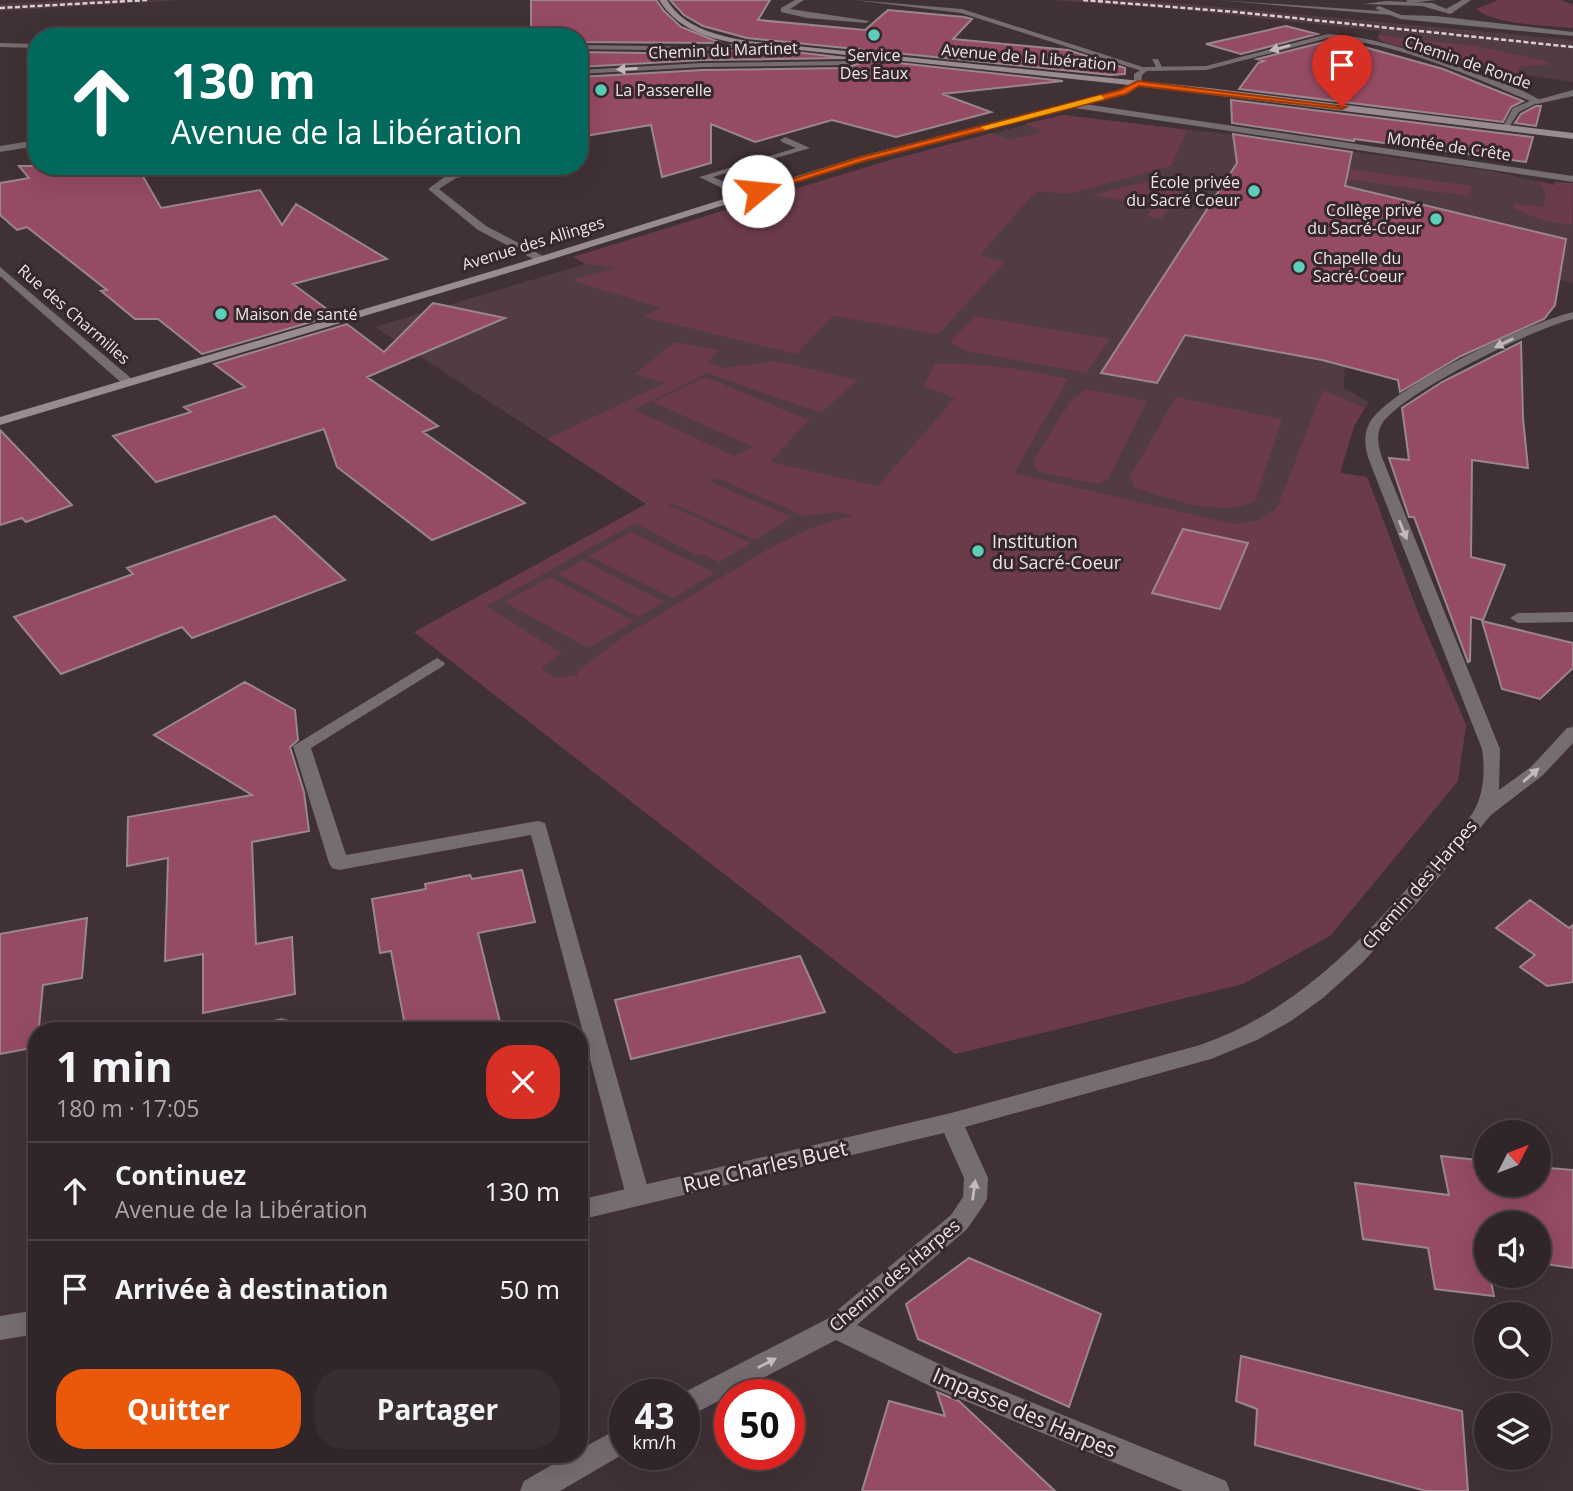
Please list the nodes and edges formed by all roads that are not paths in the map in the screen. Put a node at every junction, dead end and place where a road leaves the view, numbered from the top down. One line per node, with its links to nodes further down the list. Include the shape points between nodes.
1 (663, 0): 16 (main road, Avenue de la Libération, via 686,25)
2 (800, 0): 13 (street, via 785,10)
3 (858, 0): 21 (street, via 962,11)
4 (1220, 0): 9 (street)
5 (1432, 0): 7 (street)
6 (1467, 0): 10 (street)
7 (1409, 1): 8 (street); 10 (street)
8 (1385, 2): 9 (street); 11 (street, via 1378,8)
9 (1297, 5): 11 (street)
10 (1449, 12): 12 (street); 14 (street)
11 (1387, 14): 12 (street)
12 (1426, 19): 14 (street)
13 (866, 22)
14 (1514, 28): 15 (street)
15 (1573, 34)
16 (747, 43): 19 (street, via 712,49); 20 (main road, Avenue de la Libération)
17 (0, 46): 18 (street)
18 (28, 46)
19 (588, 47)
20 (866, 57): 22 (street, Chemin du Martinet, one-way to 22, via 845,63); 23 (main road, Avenue de la Libération)
21 (1145, 69): 24 (street, via 1138,74); 26 (street, Chemin de Ronde, one-way to 21, via 1347,37 1328,36 1198,69 1157,64)
22 (588, 71)
23 (1033, 74): 24 (main road, Avenue de la Libération); 27 (main road, via 1081,90 1083,99)
24 (1138, 83): 27 (main road, Avenue des Allinges, via 1129,90); 28 (main road, Avenue de la Libération)
25 (1573, 93): 26 (street)
26 (1537, 101): 28 (street, Chemin de Ronde, via 1516,110)
27 (1075, 104): 34 (street, Montée de Crête); 35 (main road, Avenue des Allinges, via 861,159)
28 (1504, 128): 29 (main road, Avenue de la Libération)
29 (1573, 136)
30 (785, 140): 35 (street, via 806,148 704,177)
31 (28, 144): 32 (street)
32 (0, 149)
33 (453, 175): 36 (street, via 433,189 482,228)
34 (1573, 179)
35 (745, 195): 36 (main road, Avenue des Allinges)
36 (541, 259): 39 (main road, Avenue des Allinges)
37 (0, 270): 39 (street, Rue des Charmilles)
38 (1570, 315): 45 (street, Chemin des Harpes, one-way to 45, via 1452,369 1383,414 1372,434 1378,466 1491,749 1493,767)
39 (128, 382): 40 (main road, Avenue des Allinges)
40 (0, 421)
41 (1573, 617): 42 (street)
42 (1518, 618)
43 (437, 663): 47 (street, via 302,746 339,863 538,827)
44 (1573, 732): 45 (street, one-way to 44, via 1536,771)
45 (1482, 812): 46 (street, Chemin des Harpes, via 1388,925 1319,989 1269,1025 1203,1053)
46 (951, 1122): 47 (street, Rue Charles Buet); 50 (street, Chemin des Harpes, one-way to 46, via 946,1236 970,1209 976,1178)
47 (638, 1196): 48 (street, Rue Charles Buet)
48 (588, 1208)
49 (28, 1323): 51 (street)
50 (836, 1327): 52 (street, Chemin des Harpes, one-way to 50); 57 (street, Impasse des Harpes, via 943,1379)
51 (0, 1328)
52 (700, 1398)
53 (609, 1447): 54 (street)
54 (588, 1460)
55 (582, 1463): 56 (street)
56 (534, 1491)
57 (1216, 1491)

